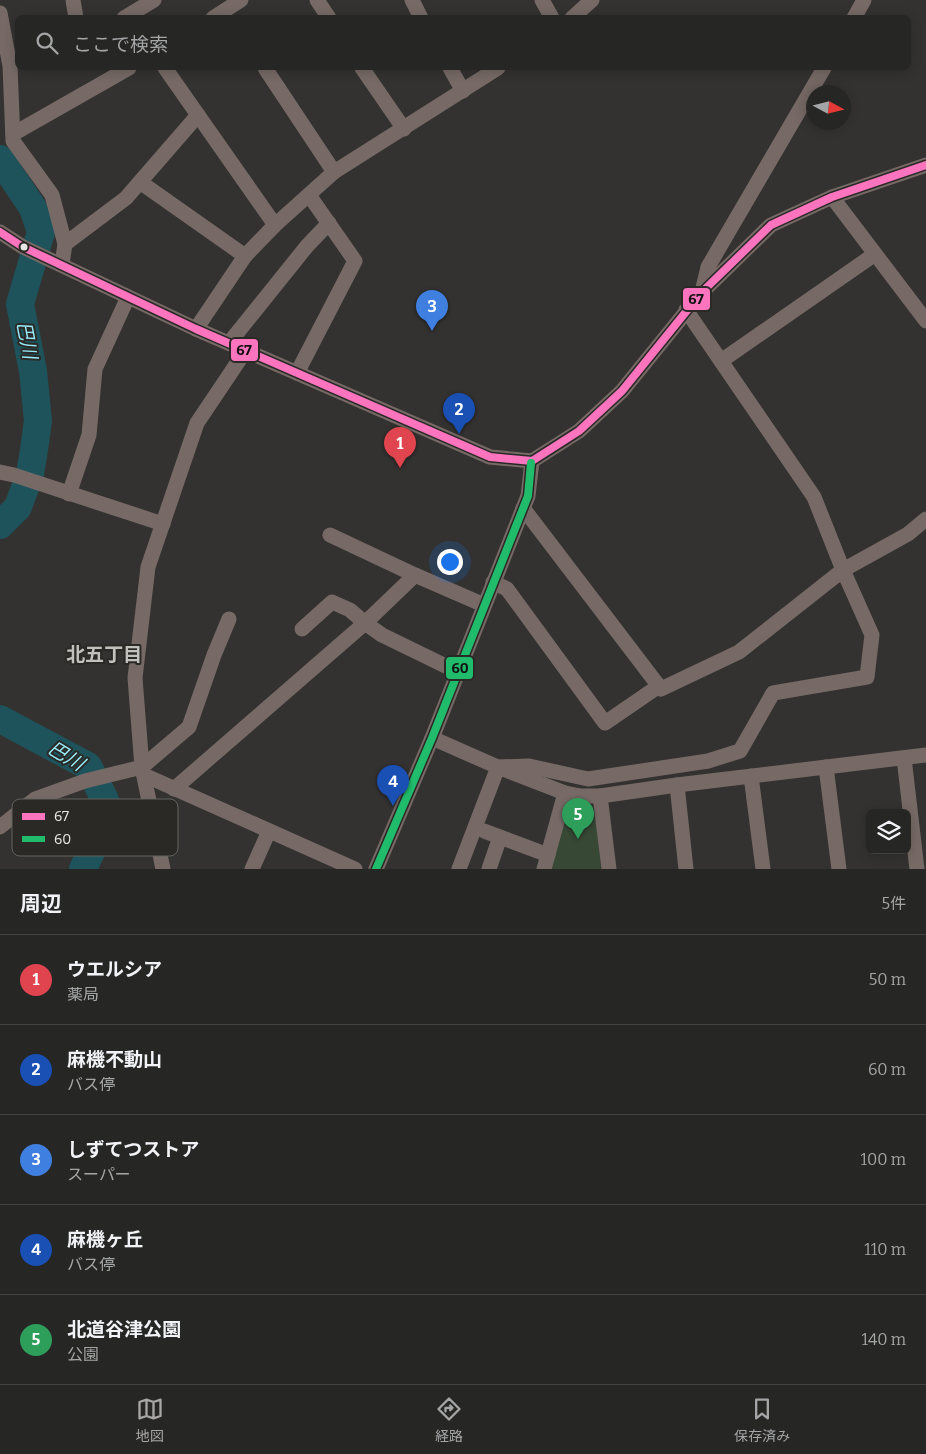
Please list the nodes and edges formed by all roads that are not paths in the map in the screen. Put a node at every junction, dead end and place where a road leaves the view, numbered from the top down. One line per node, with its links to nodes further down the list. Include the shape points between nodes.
1 (72, 0): 11 (street)
2 (241, 0): 10 (street)
3 (317, 0): 13 (street)
4 (412, 0): 14 (street)
5 (542, 0): 15 (street)
6 (592, 0): 16 (street)
7 (864, 0): 17 (street)
8 (150, 1): 12 (street)
9 (0, 13): 18 (street)
10 (228, 13)
11 (75, 15)
12 (129, 15)
13 (327, 15)
14 (420, 15)
15 (550, 15)
16 (575, 15)
17 (856, 15)
18 (14, 65): 29 (street)
19 (125, 70): 29 (street)
20 (166, 70): 27 (street)
21 (266, 70): 31 (street)
22 (363, 70): 28 (street)
23 (451, 70): 26 (street)
24 (495, 70): 26 (street)
25 (823, 70): 42 (street, via 708,268)
26 (463, 91): 28 (street)
27 (198, 115): 32 (street); 36 (street)
28 (404, 129): 31 (street)
29 (13, 134): 38 (street, via 13,141 52,195)
30 (926, 166): 34 (street)
31 (334, 172): 33 (street)
32 (140, 182): 38 (street, via 126,198); 40 (street)
33 (309, 195): 35 (street); 36 (street)
34 (832, 197): 39 (street); 42 (street, via 771,225)
35 (329, 223): 47 (street); 50 (street, via 355,261)
36 (274, 226): 40 (street)
37 (0, 232): 41 (street, via 23,247)
38 (65, 244): 41 (street)
39 (875, 254): 45 (street); 49 (street)
40 (245, 256): 46 (street)
41 (57, 262): 43 (street)
42 (702, 292): 44 (street)
43 (128, 297): 46 (street); 53 (street, via 95,370 89,435)
44 (686, 310): 49 (street); 51 (street, via 622,391 579,431)
45 (926, 321)
46 (196, 328): 47 (street)
47 (230, 343): 48 (street)
48 (246, 350): 50 (street); 56 (street, via 197,422)
49 (720, 361): 58 (street, via 814,497)
50 (297, 373): 51 (street, via 490,457)
51 (532, 461): 54 (street, via 528,496)
52 (7, 474): 53 (street)
53 (69, 494): 56 (street)
54 (523, 508): 60 (street); 66 (street)
55 (926, 519): 58 (street, via 908,534)
56 (162, 524): 72 (street, via 148,566 135,678)
57 (330, 535): 59 (street)
58 (843, 570): 66 (street, via 739,652 661,689); 70 (street, via 872,635 867,677 773,693 740,751 708,761 588,780 529,766)
59 (415, 575): 61 (street); 63 (street)
60 (494, 582): 61 (street); 66 (street, via 507,589 605,723)
61 (484, 604): 65 (street)
62 (229, 619): 72 (street, via 189,727)
63 (365, 623): 64 (street, via 350,610 332,602); 65 (street, via 382,635); 75 (street)
64 (302, 629)
65 (458, 672): 67 (street)
66 (659, 686)
67 (432, 738): 70 (street); 90 (street)
68 (926, 756): 69 (street)
69 (904, 758): 71 (street); 97 (street)
70 (498, 767): 76 (street); 91 (street)
71 (826, 767): 73 (street); 96 (street)
72 (143, 771): 75 (street); 78 (street, via 85,781); 79 (street)
73 (751, 776): 74 (street); 95 (street)
74 (677, 785): 77 (street); 94 (street)
75 (174, 789): 82 (street)
76 (565, 793): 77 (street); 86 (street)
77 (600, 796): 93 (street)
78 (35, 799)
79 (149, 799)
80 (12, 817): 81 (street)
81 (0, 827)
82 (269, 831): 88 (street); 89 (street)
83 (484, 831): 84 (street)
84 (500, 837): 86 (street); 92 (street)
85 (160, 856): 87 (street)
86 (546, 862)
87 (163, 869)
88 (252, 869)
89 (355, 869)
90 (376, 869)
91 (459, 869)
92 (489, 869)
93 (609, 869)
94 (686, 869)
95 (763, 869)
96 (839, 869)
97 (917, 869)

